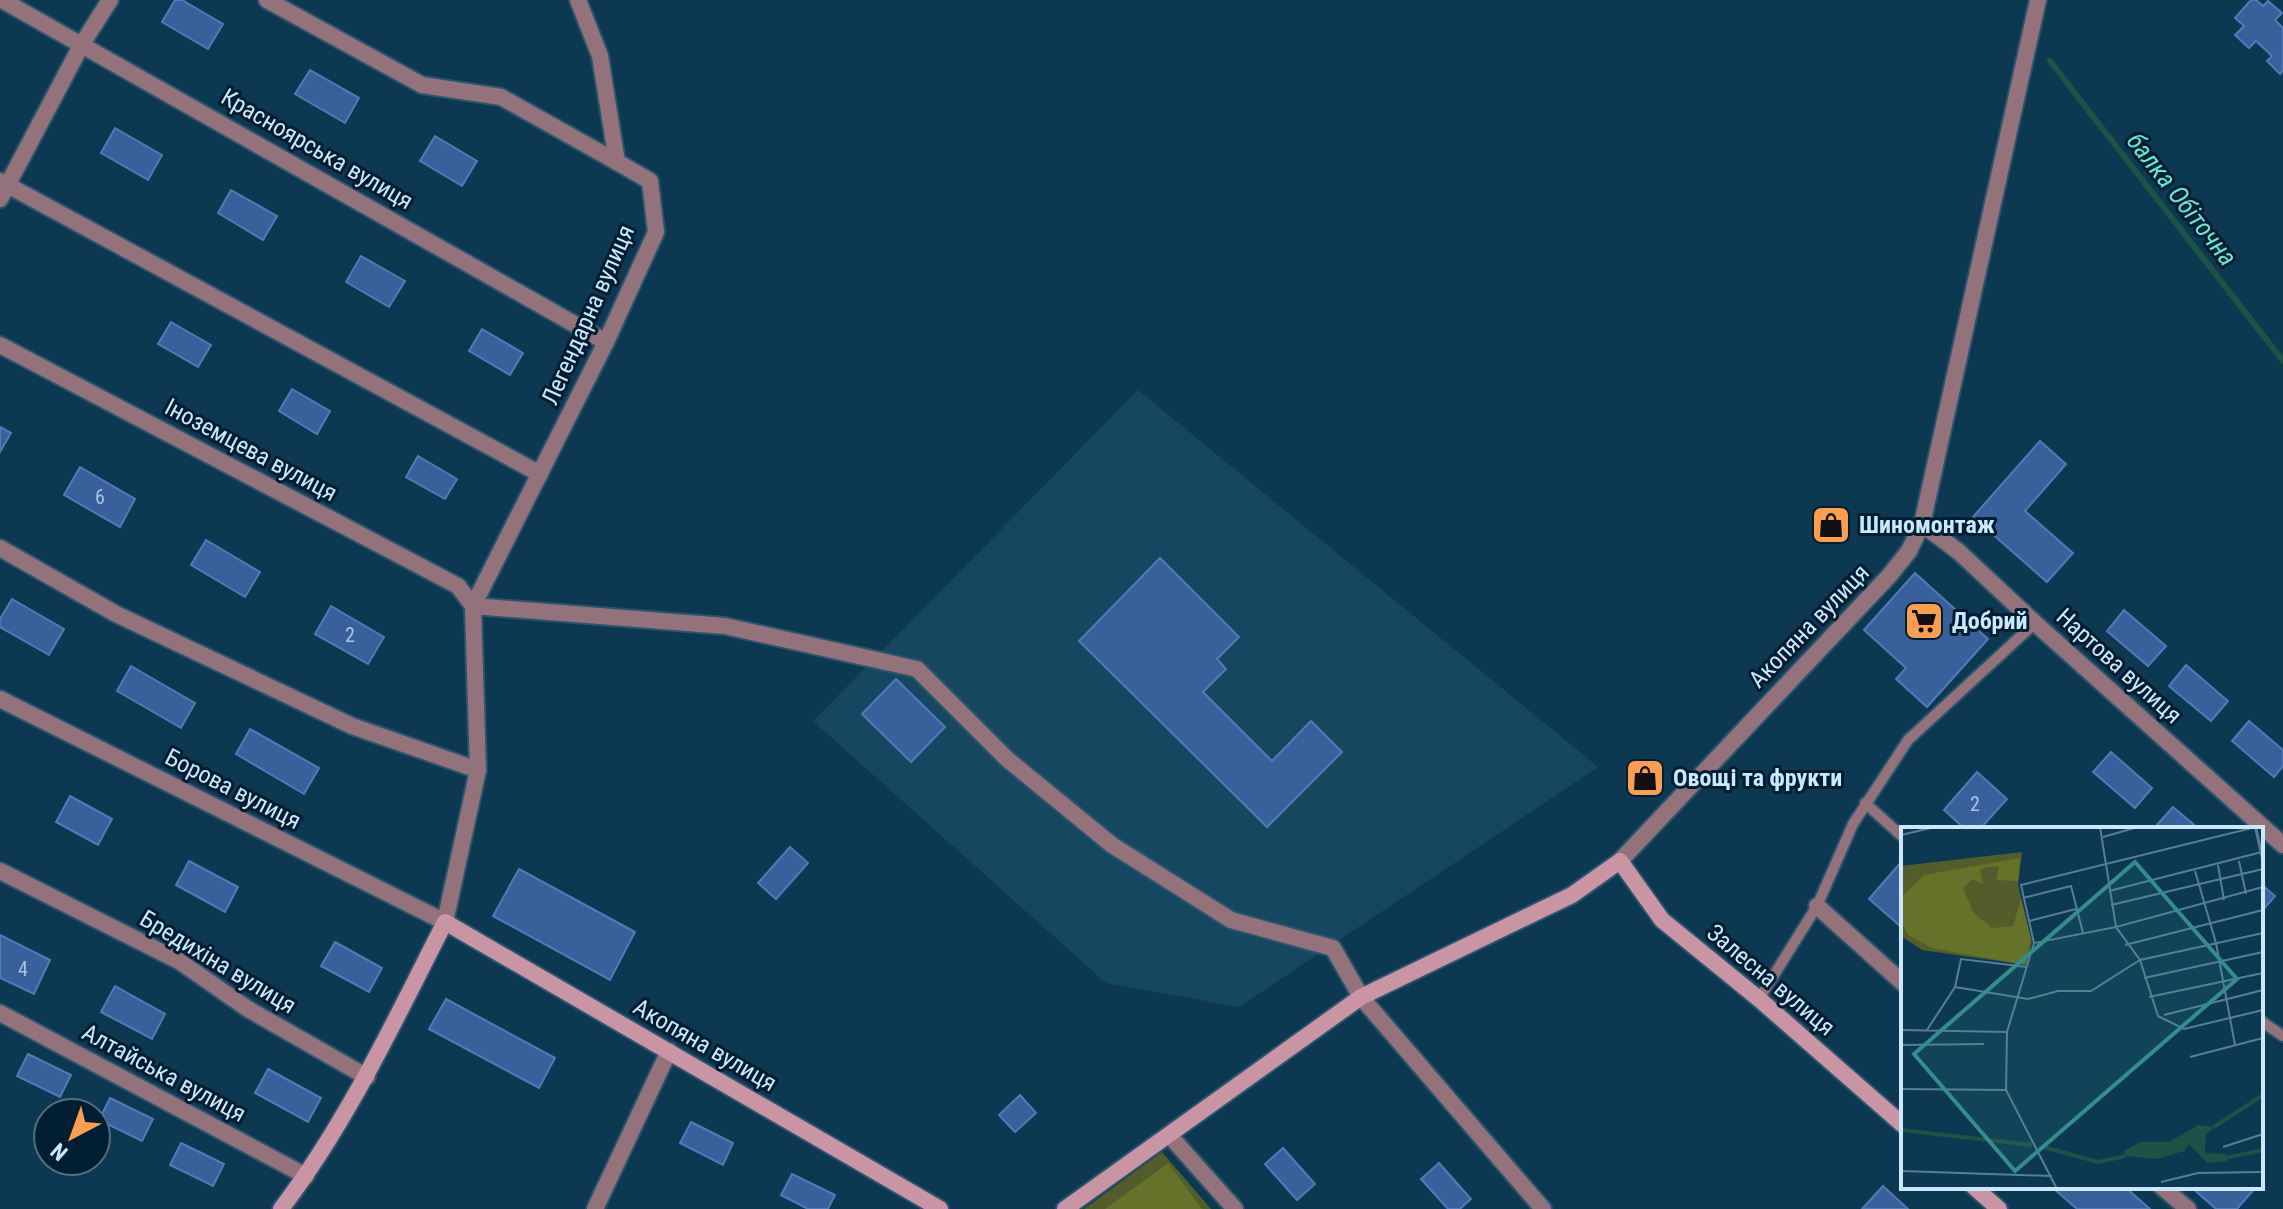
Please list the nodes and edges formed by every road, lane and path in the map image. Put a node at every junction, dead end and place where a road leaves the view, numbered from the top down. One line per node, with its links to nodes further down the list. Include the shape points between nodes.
1 (2, 0): 6 (street, Красноярська вулиця)
2 (110, 0): 6 (street)
3 (267, 0): 7 (street, via 422,85 501,97)
4 (578, 0): 7 (street, via 600,56)
5 (2038, 0): 12 (street, Акопяна вулиця)
6 (82, 44): 8 (street); 9 (street, Красноярська вулиця)
7 (617, 162): 9 (street, Легендарна вулиця, via 650,181 656,232)
8 (3, 188): 11 (street)
9 (606, 342): 11 (street, Легендарна вулиця)
10 (0, 345): 14 (street, Іноземцева вулиця, via 458,586)
11 (540, 474): 14 (street, Легендарна вулиця)
12 (1922, 524): 15 (street, Нартова вулиця); 23 (street, Акопяна вулиця, via 1889,576)
13 (0, 548): 17 (street, via 116,614 352,726)
14 (473, 606): 17 (street); 28 (street, via 725,626 917,669 1007,759 1112,845 1231,920 1333,948)
15 (2035, 623): 18 (lane, via 1908,740); 20 (street, Нартова вулиця)
16 (0, 699): 26 (street, Борова вулиця)
17 (478, 770): 26 (street)
18 (1865, 803): 21 (lane); 25 (lane)
19 (2263, 827): 22 (street, Нартова вулиця)
20 (2263, 827)
21 (1901, 835)
22 (2283, 845)
23 (1620, 861): 28 (main road, Акопяна вулиця, via 1572,895); 29 (main road, Залесна вулиця, via 1662,920)
24 (0, 871): 34 (street, Бредихіна вулиця, via 179,961 248,1009)
25 (1817, 906): 27 (street); 29 (lane)
26 (445, 922): 33 (main road, Акопяна вулиця); 34 (main road)
27 (1901, 981)
28 (1361, 997): 36 (main road, Акопяна вулиця); 45 (street)
29 (1759, 999): 35 (main road, Залесна вулиця)
30 (0, 1013): 37 (street, Алтайська вулиця)
31 (2263, 1022): 32 (lane)
32 (2283, 1036)
33 (669, 1051): 41 (street); 42 (main road, Акопяна вулиця)
34 (367, 1077): 37 (main road)
35 (1901, 1123)
36 (1170, 1136): 43 (main road, Акопяна вулиця); 44 (street)
37 (306, 1176): 40 (main road)
38 (1976, 1189): 46 (main road)
39 (2164, 1189): 47 (street)
40 (281, 1209)
41 (595, 1209)
42 (940, 1209)
43 (1065, 1209)
44 (1235, 1209)
45 (1543, 1209)
46 (1999, 1209)
47 (2188, 1209)

